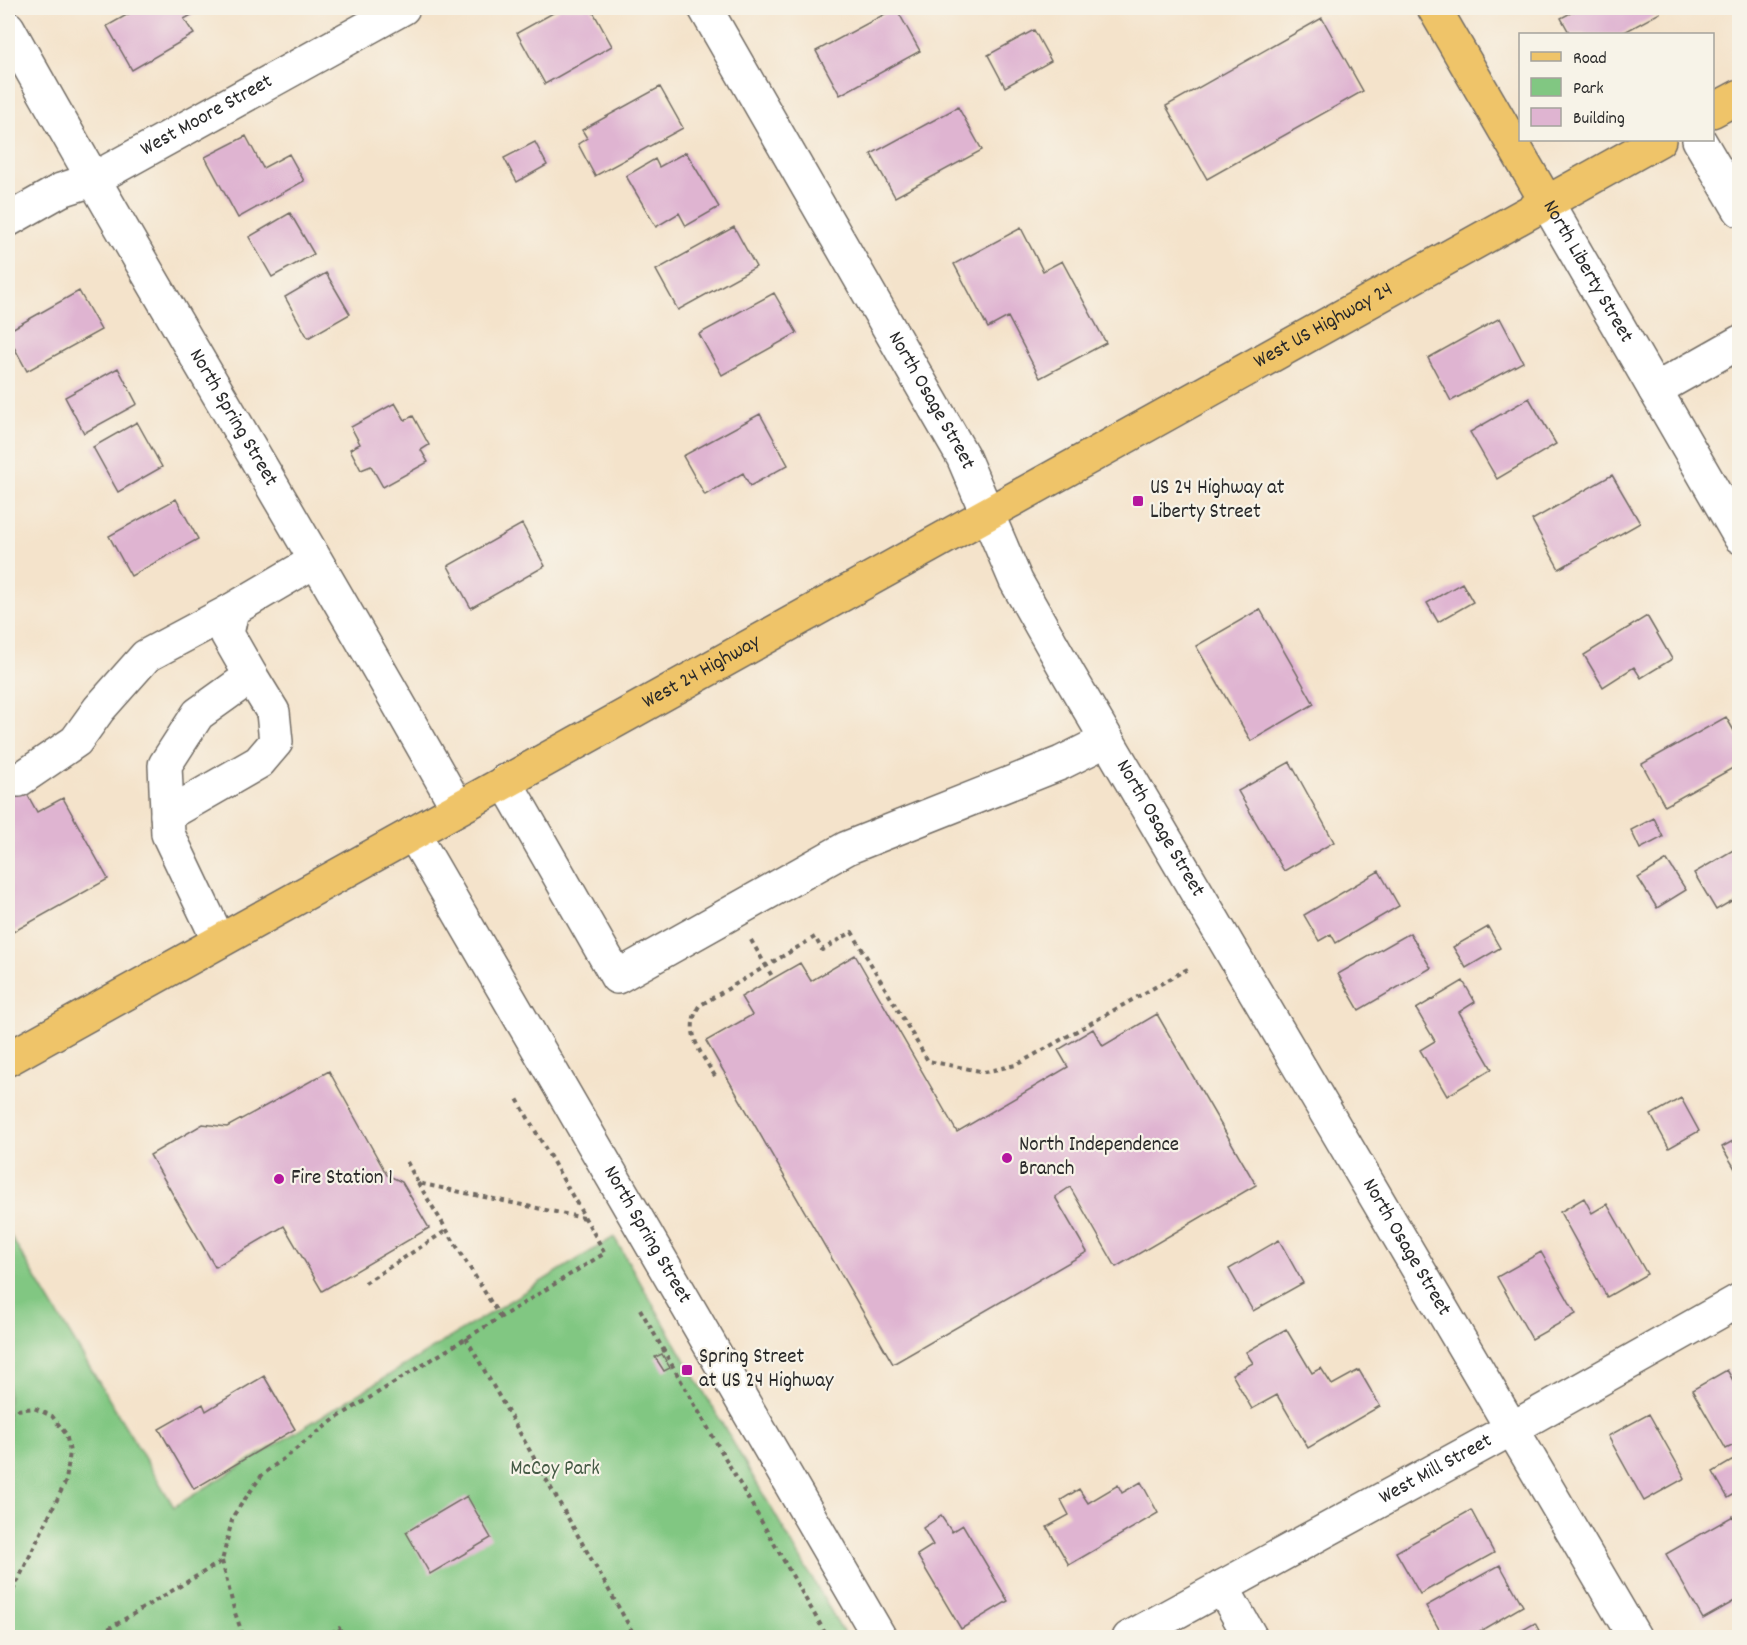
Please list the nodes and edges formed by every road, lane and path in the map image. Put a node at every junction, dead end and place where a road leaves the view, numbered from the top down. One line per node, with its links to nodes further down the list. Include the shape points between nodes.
1 (404, 8): 9 (street, West Moore Street)
2 (705, 8): 15 (street, North Osage Street, via 963,457)
3 (1434, 8): 10 (main road, North Liberty Street)
4 (8, 28): 9 (street, North Spring Street)
5 (1740, 96): 6 (main road)
6 (1714, 110)
7 (1657, 141): 10 (main road, West US Highway 24)
8 (1700, 141): 11 (street)
9 (92, 180): 12 (street, West Moore Street, via 61,190); 17 (street, North Spring Street)
10 (1546, 201): 14 (street, North Liberty Street); 15 (main road, West US Highway 24)
11 (1740, 210)
12 (8, 220)
13 (1740, 342): 14 (street)
14 (1655, 390): 16 (street, North Liberty Street)
15 (988, 513): 20 (street, North Osage Street, via 1016,581); 22 (main road, West 24 Highway)
16 (1740, 537)
17 (315, 561): 18 (street); 23 (street, North Spring Street)
18 (232, 610): 19 (street, via 227,634); 21 (street, via 146,656 76,741)
19 (251, 676): 24 (street, via 198,714 165,765); 24 (street, via 273,712 276,742 259,762)
20 (1107, 740): 22 (street, via 1060,763 847,848 617,977); 44 (street, North Osage Street)
21 (19, 780)
22 (505, 781): 23 (main road, West 24 Highway)
23 (457, 807): 25 (main road, West 24 Highway)
24 (167, 814): 27 (street, via 168,834)
25 (413, 832): 27 (main road, West 24 Highway); 55 (street, North Spring Street)
26 (748, 934): 28 (path)
27 (219, 941): 31 (main road, West 24 Highway)
28 (766, 966): 29 (path, via 815,937 822,950 852,932 928,1061 985,1072 1016,1065); 30 (path); 32 (path, via 707,999 695,1014 693,1036)
29 (1191, 966)
30 (773, 978)
31 (9, 1054)
32 (715, 1076)
33 (516, 1097): 36 (path)
34 (407, 1162): 35 (path)
35 (418, 1183): 36 (path); 37 (path)
36 (585, 1218): 41 (path, via 605,1253)
37 (447, 1230): 38 (path); 41 (path)
38 (365, 1283)
39 (1740, 1300): 44 (street, West Mill Street)
40 (640, 1309): 54 (path)
41 (500, 1317): 42 (path)
42 (466, 1338): 45 (path, via 335,1419 262,1475 233,1516); 48 (path)
43 (8, 1411): 47 (path, via 34,1408 52,1416 66,1434 70,1452 66,1481)
44 (1511, 1429): 46 (street, West Mill Street); 58 (street, North Osage Street)
45 (222, 1561): 49 (path); 50 (path)
46 (1222, 1587): 56 (street, West Mill Street); 57 (street)
47 (8, 1601)
48 (635, 1635): 53 (path)
49 (93, 1638)
50 (244, 1638)
51 (324, 1638): 52 (path, via 339,1628)
52 (344, 1638)
53 (626, 1638)
54 (828, 1638)
55 (880, 1638)
56 (1129, 1638)
57 (1251, 1638)
58 (1635, 1638)

